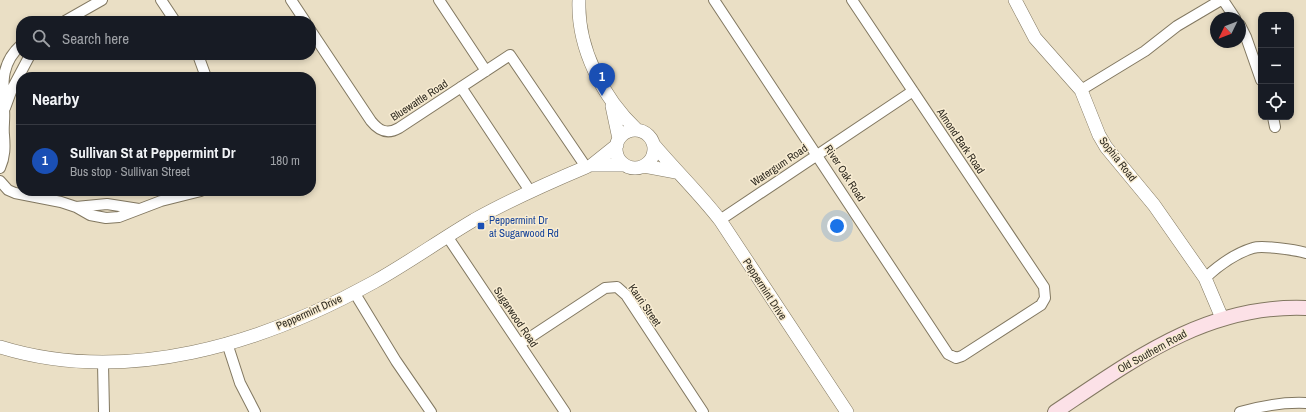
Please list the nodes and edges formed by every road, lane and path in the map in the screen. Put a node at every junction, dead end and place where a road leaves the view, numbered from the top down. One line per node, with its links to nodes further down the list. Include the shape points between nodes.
1 (102, 0): 11 (street)
2 (161, 0): 12 (street)
3 (291, 0): 13 (street)
4 (439, 0): 19 (street)
5 (579, 0): 27 (street, via 584,41)
6 (714, 0): 32 (street, River Oak Road)
7 (852, 0): 26 (street, Almond Bark Road)
8 (1015, 0): 25 (street, Sophia Road, via 1036,38)
9 (1222, 0): 10 (street); 25 (street, via 1177,26 1144,51)
10 (1231, 12)
11 (74, 16)
12 (172, 16)
13 (302, 16)
14 (1246, 37): 20 (street)
15 (316, 38): 24 (street, Bluewattle Road, via 374,125 386,132 399,128)
16 (16, 51): 28 (street, via 4,70)
17 (27, 60): 21 (street)
18 (200, 60): 22 (street)
19 (486, 71): 24 (street, Bluewattle Road); 34 (street, Bluewattle Road, via 510,55)
20 (1258, 71)
21 (21, 72)
22 (204, 72)
23 (16, 81): 28 (street)
24 (461, 87): 39 (street)
25 (1081, 90): 46 (street, Sophia Road, via 1106,147 1154,205)
26 (913, 91): 32 (street, Watergum Road); 53 (street, Almond Bark Road, via 1044,287 1045,298 1041,305)
27 (611, 102): 29 (street); 30 (street)
28 (4, 110): 36 (street, via 5,149 4,161)
29 (637, 130): 30 (street, via 627,132); 31 (street, via 648,135)
30 (618, 142): 33 (street, via 618,156); 34 (street, Peppermint Drive)
31 (654, 145): 35 (street, via 652,157); 37 (street, Peppermint Drive)
32 (818, 154): 43 (street, Watergum Road); 53 (street, River Oak Road, via 948,354)
33 (625, 165): 34 (street, Peppermint Drive); 35 (street, via 634,168)
34 (589, 166): 39 (street, Peppermint Drive)
35 (644, 166): 37 (street, Peppermint Drive)
36 (0, 168)
37 (676, 172): 43 (street, Peppermint Drive, via 690,183)
38 (0, 181): 40 (street, via 8,190)
39 (530, 191): 44 (street, Peppermint Drive)
40 (16, 193)
41 (32, 196): 42 (street, via 106,218 119,217)
42 (184, 196)
43 (720, 220): 61 (street, Peppermint Drive)
44 (447, 236): 47 (street, Peppermint Drive, via 398,268); 51 (street, Sugarwood Road)
45 (1306, 253): 46 (street, via 1254,247 1232,258)
46 (1205, 278): 49 (street, Sophia Road)
47 (354, 292): 50 (street, Peppermint Drive, via 272,329); 58 (street)
48 (1306, 308): 49 (main road, Old Southern Road, via 1270,310)
49 (1222, 318): 62 (main road, Old Southern Road, via 1191,329 1159,346)
50 (227, 343): 54 (street, Peppermint Drive, via 161,359); 57 (street, via 240,383)
51 (520, 344): 59 (street, Sugarwood Road); 60 (street, Kauri Street, via 605,288 617,287 626,295)
52 (0, 347): 54 (street, Peppermint Drive, via 45,359)
53 (956, 358)
54 (104, 363): 56 (street)
55 (1306, 403): 63 (street, via 1273,405)
56 (104, 412)
57 (255, 412)
58 (431, 412)
59 (565, 412)
60 (703, 412)
61 (847, 412)
62 (1055, 412)
63 (1240, 412)

